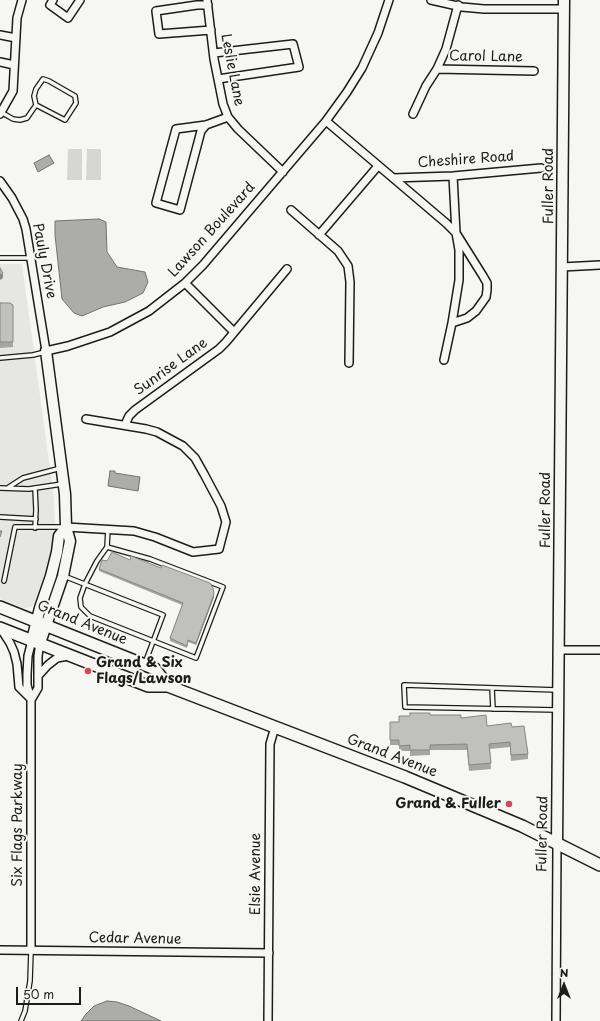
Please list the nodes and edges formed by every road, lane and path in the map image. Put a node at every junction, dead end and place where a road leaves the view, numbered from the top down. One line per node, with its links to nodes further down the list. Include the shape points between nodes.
1 (22, 0): 11 (street, via 17,18)
2 (53, 0): 3 (street, via 50,5 68,18)
3 (80, 0)
4 (389, 0): 22 (street, Lawson Boulevard, via 362,68)
5 (431, 0): 8 (street)
6 (207, 3): 9 (street, Leslie Lane); 9 (street, via 156,11 159,34)
7 (564, 4): 8 (street, via 484,9); 36 (street, Fuller Road)
8 (458, 5): 15 (street, via 446,49)
9 (211, 30): 12 (street, Leslie Lane)
10 (0, 35): 11 (street)
11 (16, 38): 14 (street)
12 (214, 53): 17 (street, Leslie Lane); 17 (street, via 293,44 299,67)
13 (0, 62): 14 (street)
14 (14, 65): 19 (street, via 13,91)
15 (437, 69): 16 (street, Carol Lane); 20 (street)
16 (534, 71)
17 (218, 79): 21 (street, Leslie Lane)
18 (36, 105): 18 (lane, via 34,96 42,78 75,96 76,103 65,120); 19 (lane, via 27,118 20,120)
19 (1, 113)
20 (413, 114)
21 (228, 117): 23 (street); 26 (street, Leslie Lane)
22 (326, 121): 24 (street); 26 (street, Lawson Boulevard)
23 (206, 125): 23 (street, via 176,130 156,203 180,210 201,131)
24 (378, 166): 28 (street); 32 (street)
25 (541, 168): 27 (street, Cheshire Road)
26 (283, 172): 38 (street, Lawson Boulevard)
27 (453, 176): 28 (street, Cheshire Road); 31 (street)
28 (393, 178): 31 (street)
29 (0, 181): 34 (street, Pauly Drive, via 23,219)
30 (291, 210): 32 (street)
31 (456, 233): 39 (street, via 459,280); 39 (street, via 483,276 487,290 486,297 476,311 467,318)
32 (319, 235): 44 (street, via 338,251 348,266)
33 (0, 258): 34 (lane)
34 (31, 258): 41 (street, Pauly Drive)
35 (600, 264): 36 (street)
36 (562, 267): 66 (street, Fuller Road)
37 (287, 269): 40 (street, Sunrise Lane)
38 (185, 283): 40 (street); 41 (street, Lawson Boulevard, via 149,311 110,332)
39 (452, 323): 43 (street)
40 (234, 332): 46 (street, Sunrise Lane, via 218,349 135,410)
41 (46, 351): 42 (lane); 47 (street)
42 (0, 358)
43 (444, 360)
44 (349, 363)
45 (86, 419): 46 (street)
46 (125, 425): 56 (street, via 156,432 189,451 204,474 226,522 219,549 193,552 144,534)
47 (62, 468): 48 (street); 49 (lane, via 23,478)
48 (64, 483): 51 (lane); 54 (street)
49 (8, 487): 50 (lane); 51 (lane)
50 (0, 488)
51 (35, 488): 53 (lane)
52 (0, 517): 53 (lane)
53 (36, 519): 55 (lane)
54 (66, 527): 55 (lane); 56 (street); 58 (street, via 70,541); 62 (street, via 59,536)
55 (35, 528): 59 (lane, via 15,527)
56 (108, 529): 57 (lane)
57 (107, 547): 60 (lane); 64 (lane, via 150,558 223,587 196,658)
58 (63, 576): 60 (lane); 62 (street)
59 (4, 581)
60 (85, 584): 64 (lane, via 80,598 81,607 90,616); 64 (lane, via 163,615)
61 (0, 607): 62 (main road, Grand Avenue)
62 (41, 623): 65 (street); 69 (main road, Grand Avenue)
63 (0, 628): 65 (main road, Grand Avenue); 74 (street, via 14,652 19,687)
64 (154, 641): 69 (lane)
65 (36, 642): 68 (main road, Grand Avenue); 70 (street, Six Flags Parkway); 74 (street, Six Flags Parkway, via 28,656)
66 (559, 650): 67 (street); 73 (street, Fuller Road)
67 (600, 650)
68 (73, 656): 70 (street, via 57,658); 71 (main road, Grand Avenue, via 148,686)
69 (145, 664): 71 (main road, Grand Avenue, via 155,668)
70 (38, 676): 74 (street, Six Flags Parkway, via 38,688)
71 (168, 686): 77 (main road, Grand Avenue)
72 (492, 688): 73 (lane); 75 (lane); 75 (lane, via 404,686 405,707)
73 (559, 690): 76 (street, Fuller Road)
74 (31, 700): 81 (street, Six Flags Parkway)
75 (493, 709): 76 (lane)
76 (558, 710): 78 (street, Fuller Road)
77 (275, 727): 78 (main road, Grand Avenue, via 496,814); 82 (street, Elsie Avenue, via 270,744)
78 (557, 844): 79 (main road, Grand Avenue); 85 (street, Fuller Road)
79 (600, 865)
80 (0, 950): 81 (street, Cedar Avenue)
81 (30, 951): 82 (street, Cedar Avenue); 83 (lane, via 30,981)
82 (269, 953): 84 (street, Elsie Avenue)
83 (21, 1021)
84 (268, 1021)
85 (556, 1021)

